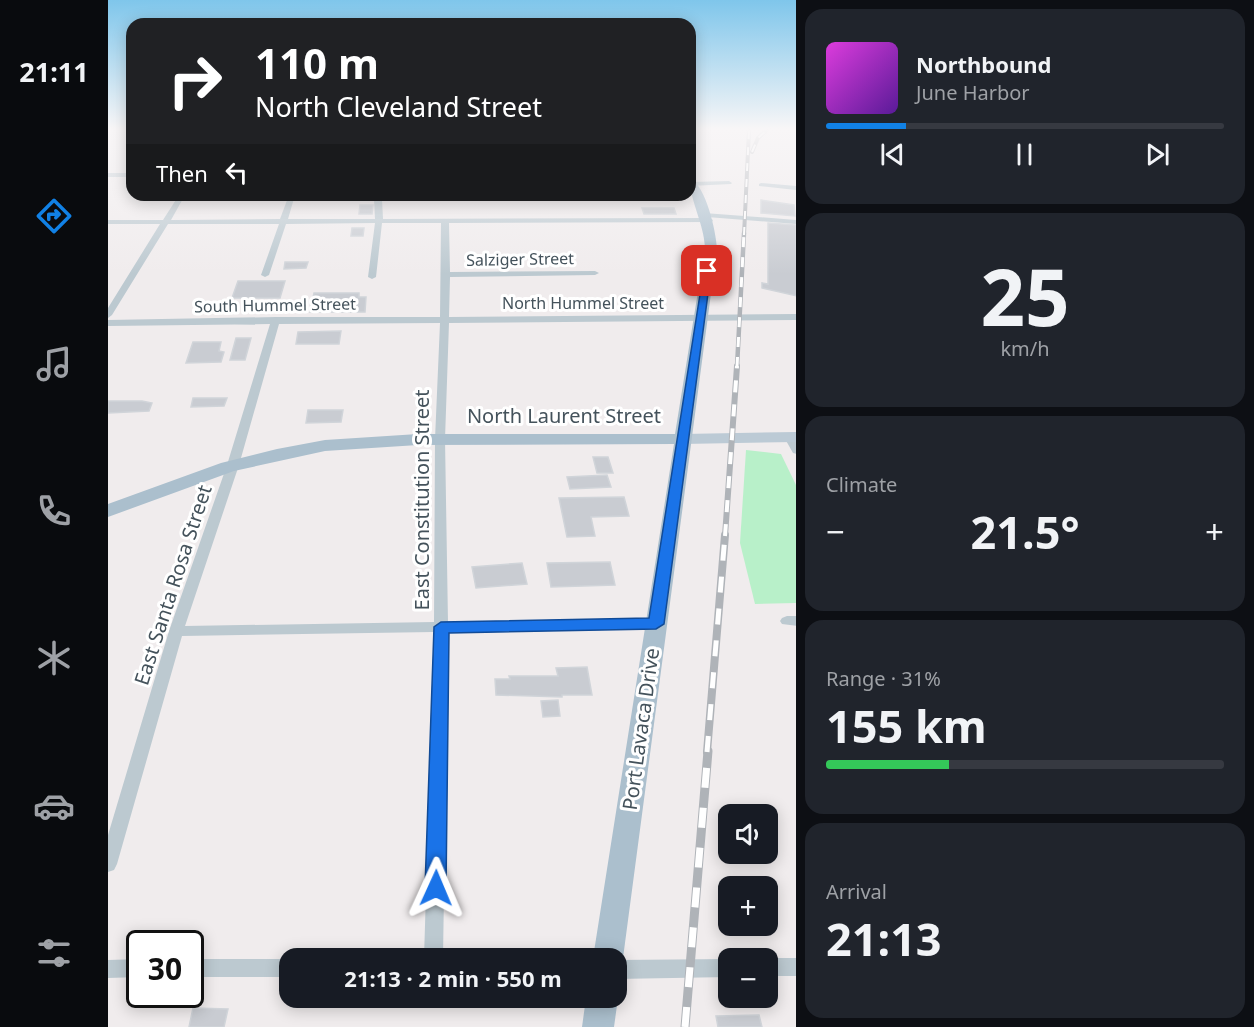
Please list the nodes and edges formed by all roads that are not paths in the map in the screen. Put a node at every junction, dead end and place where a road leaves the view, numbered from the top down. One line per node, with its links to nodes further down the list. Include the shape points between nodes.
1 (696, 183): 2 (street)
2 (729, 183)
3 (760, 185): 4 (street)
4 (796, 188)
5 (696, 195): 9 (main road)
6 (178, 201): 14 (street)
7 (290, 201): 10 (street)
8 (378, 201): 11 (street)
9 (708, 218): 12 (street); 15 (street); 21 (main road, Port Lavaca Drive, via 711,248)
10 (283, 221): 11 (street); 14 (street); 17 (street)
11 (379, 221): 12 (street); 19 (street)
12 (445, 221): 18 (street, East Constitution Street)
13 (108, 222): 14 (street)
14 (165, 222): 20 (street)
15 (796, 222)
16 (595, 273): 18 (street, Salziger Street)
17 (265, 275)
18 (446, 275): 23 (street, East Constitution Street)
19 (372, 277)
20 (108, 315)
21 (699, 317): 22 (street, North Hummel Street); 23 (street, North Hummel Street); 27 (main road, Port Lavaca Drive)
22 (796, 317)
23 (442, 318): 24 (street, South Hummel Street); 26 (street, East Constitution Street)
24 (276, 320): 25 (street, South Hummel Street); 29 (street, East Santa Rosa Street)
25 (108, 323)
26 (440, 439): 27 (main road, North Laurent Street); 29 (main road, North Laurent Street, via 303,449); 32 (street, East Constitution Street)
27 (683, 439): 28 (main road, North Laurent Street); 31 (main road, Port Lavaca Drive)
28 (794, 442)
29 (233, 465): 30 (main road, North Laurent Street); 33 (street, East Santa Rosa Street)
30 (108, 511)
31 (656, 624): 32 (street); 36 (main road, Port Lavaca Drive)
32 (441, 627): 33 (street); 35 (street, East Constitution Street)
33 (176, 631): 34 (street, East Santa Rosa Street)
34 (108, 864)
35 (434, 948)
36 (609, 948)
37 (778, 967): 38 (street)
38 (796, 967)
39 (126, 968): 43 (street)
40 (204, 968): 41 (street)
41 (279, 968)
42 (718, 968): 44 (street)
43 (108, 969)
44 (627, 970)
45 (601, 1008): 46 (main road)
46 (598, 1027)

